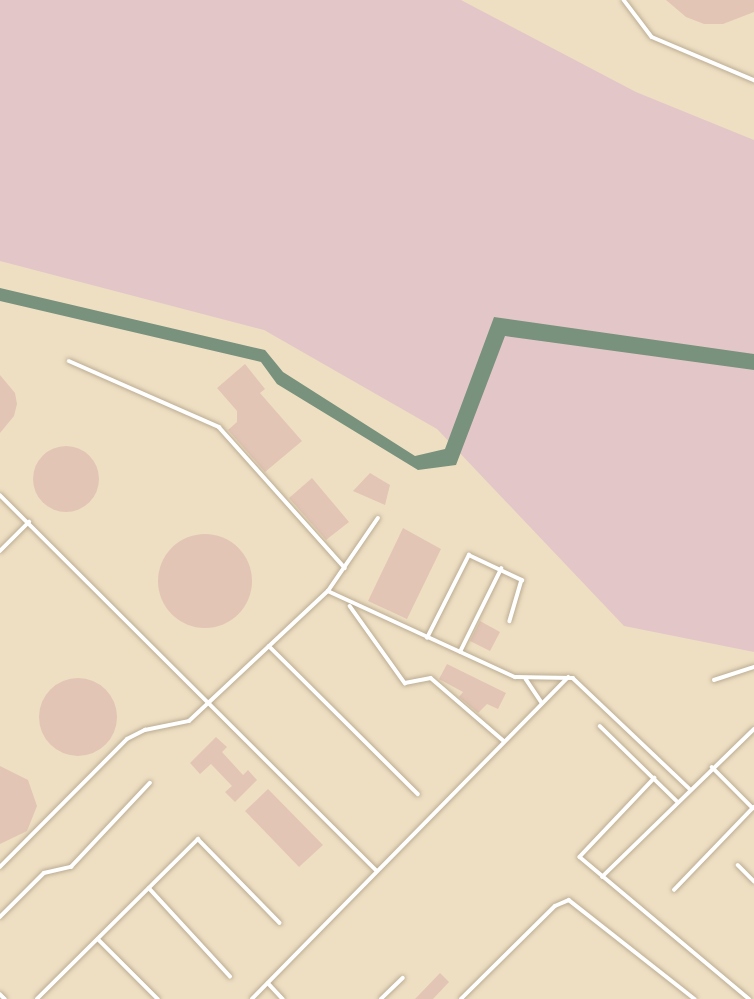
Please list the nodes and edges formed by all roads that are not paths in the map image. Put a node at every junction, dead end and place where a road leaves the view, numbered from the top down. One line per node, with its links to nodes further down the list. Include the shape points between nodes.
1 (624, 0): 2 (lane, via 652,37)
2 (754, 80)
3 (69, 361): 8 (lane, via 219,427)
4 (0, 495): 6 (lane)
5 (377, 517): 8 (lane)
6 (29, 522): 7 (lane); 20 (lane)
7 (0, 551)
8 (345, 569): 10 (lane)
9 (501, 569): 12 (lane, via 523,580); 13 (lane, via 469,555); 15 (lane)
10 (328, 592): 11 (lane); 14 (lane)
11 (348, 604): 13 (lane); 24 (lane, via 405,683 431,678)
12 (510, 621)
13 (428, 638): 15 (lane)
14 (269, 646): 20 (lane); 29 (lane)
15 (460, 652): 18 (lane)
16 (754, 667): 19 (lane)
17 (568, 677): 18 (lane); 21 (lane); 28 (lane, via 580,682)
18 (526, 678): 21 (lane)
19 (714, 680)
20 (208, 703): 33 (lane, via 183,725 145,730 127,740); 34 (lane)
21 (542, 703): 24 (lane)
22 (600, 726): 26 (lane)
23 (754, 729): 25 (lane)
24 (504, 741): 34 (lane)
25 (712, 767): 28 (lane); 31 (lane)
26 (654, 778): 30 (lane); 35 (lane, via 583,851 584,862)
27 (150, 783): 39 (lane, via 71,867 44,873)
28 (690, 789): 30 (lane)
29 (418, 794)
30 (678, 802): 35 (lane)
31 (754, 808): 38 (lane)
32 (738, 865): 36 (lane)
33 (0, 867)
34 (377, 871): 44 (lane)
35 (602, 877): 54 (lane)
36 (754, 881)
37 (149, 888): 40 (lane, via 198,839); 41 (lane); 42 (lane)
38 (674, 890)
39 (0, 917)
40 (279, 923)
41 (97, 939): 48 (lane); 49 (lane)
42 (230, 976)
43 (402, 978): 52 (lane)
44 (268, 983): 50 (lane); 51 (lane)
45 (0, 994): 47 (lane)
46 (692, 998): 53 (lane, via 569,900 555,906)
47 (5, 999)
48 (37, 999)
49 (158, 999)
50 (252, 999)
51 (283, 999)
52 (381, 999)
53 (461, 999)
54 (749, 999)

